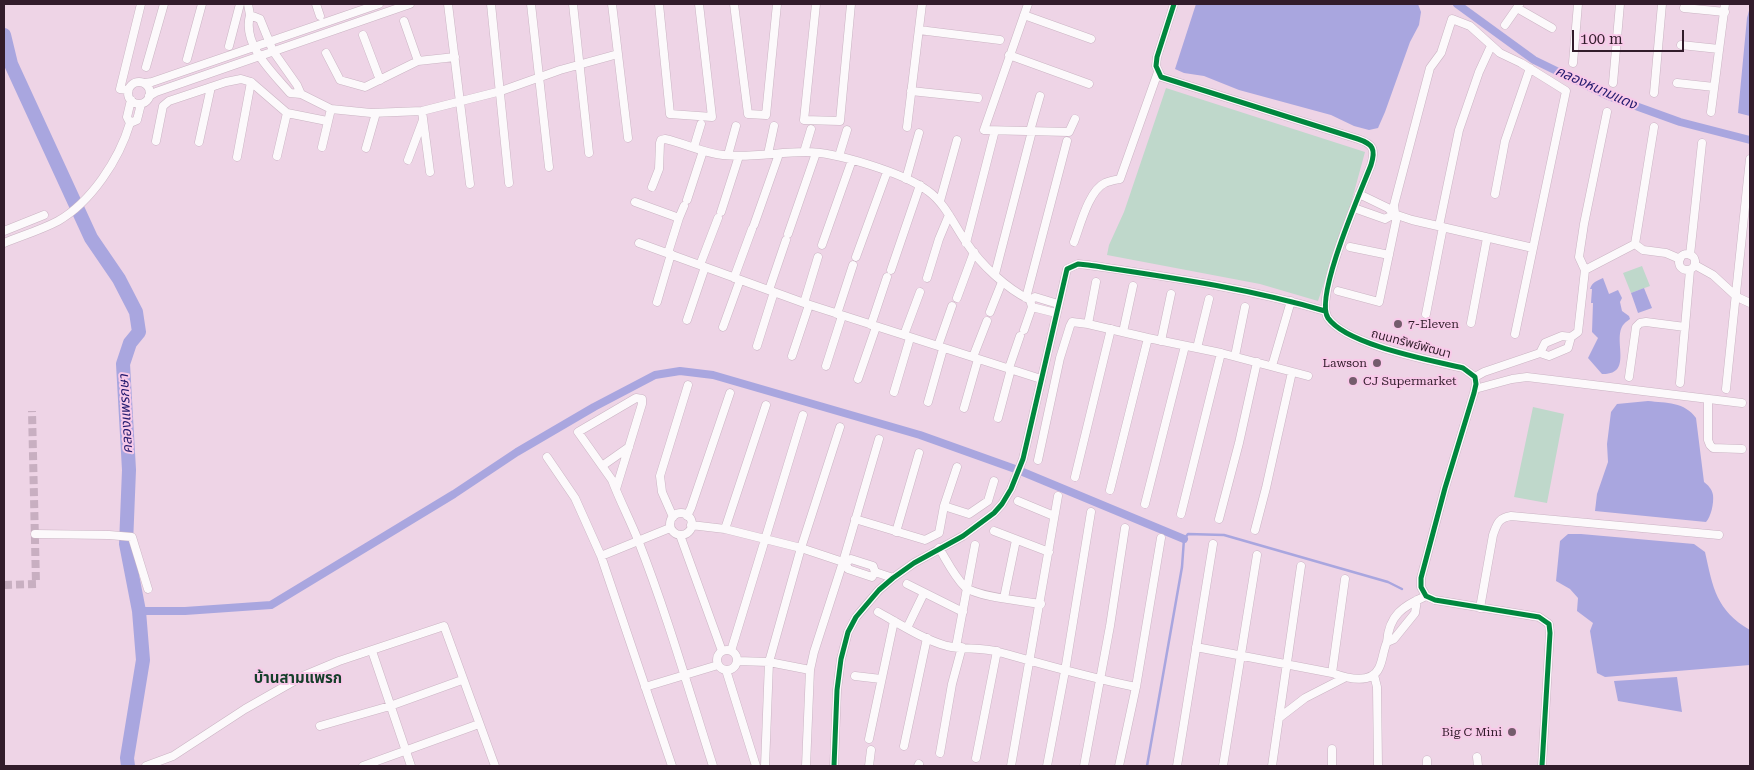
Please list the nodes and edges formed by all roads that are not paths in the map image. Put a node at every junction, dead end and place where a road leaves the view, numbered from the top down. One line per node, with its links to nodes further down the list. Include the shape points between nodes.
1 (141, 4): 68 (street, via 120,88)
2 (164, 4): 56 (street)
3 (202, 4): 52 (street)
4 (240, 4): 42 (street)
5 (248, 4): 30 (street)
6 (316, 4): 32 (street)
7 (379, 4): 40 (street)
8 (410, 4): 46 (street)
9 (448, 4): 51 (street)
10 (491, 4): 69 (street)
11 (531, 4): 59 (street)
12 (574, 4): 55 (street)
13 (612, 4): 48 (street)
14 (659, 4): 15 (street, via 670,114 712,117)
15 (699, 4)
16 (734, 4): 17 (street, via 748,114 766,115)
17 (776, 4)
18 (816, 4): 19 (street, via 804,120 840,121)
19 (851, 4)
20 (922, 4): 36 (street)
21 (1028, 4): 31 (street)
22 (1174, 4): 58 (street, via 1156,57)
23 (1578, 4): 54 (street)
24 (1620, 4): 63 (street)
25 (1662, 4): 71 (street)
26 (1725, 4): 29 (street)
27 (1519, 6): 34 (street); 35 (street)
28 (1684, 8): 29 (street)
29 (1724, 12): 45 (street)
30 (250, 14): 40 (street, via 260,19); 44 (street, via 248,25)
31 (1024, 15): 38 (street); 49 (street)
32 (320, 16)
33 (404, 21): 53 (street)
34 (1505, 25)
35 (1552, 28)
36 (919, 30): 39 (street); 70 (street)
37 (363, 35): 60 (street)
38 (1091, 39)
39 (1000, 40)
40 (269, 42): 44 (street); 46 (street)
41 (1681, 45): 45 (street)
42 (229, 46)
43 (1491, 46): 57 (street); 134 (street, via 1470,26 1452,19 1441,53 1430,68); 138 (street, via 1459,130)
44 (255, 47): 50 (street); 62 (street)
45 (1719, 49): 67 (street)
46 (273, 51): 50 (street); 72 (street)
47 (326, 53): 60 (street, via 340,80 365,87)
48 (618, 54): 55 (street); 98 (street)
49 (1009, 55): 65 (street); 96 (street, via 984,130)
50 (259, 56): 72 (street, via 290,93); 73 (street)
51 (455, 57): 53 (street); 77 (street)
52 (188, 59)
53 (418, 61): 60 (street)
54 (1573, 63)
55 (580, 64): 59 (street); 109 (street)
56 (146, 67)
57 (1530, 68): 130 (street, via 1505,141); 148 (street, via 1566,91)
58 (1158, 72): 129 (street, via 1169,80 1369,143 1374,156); 141 (street, via 1120,179 1103,183 1096,190)
59 (540, 77): 69 (street); 121 (street)
60 (380, 80)
61 (251, 82): 66 (street, via 241,79); 82 (street); 117 (street)
62 (145, 83): 68 (street, via 134,82); 73 (street)
63 (1613, 83)
64 (1677, 83): 67 (street)
65 (1089, 84)
66 (211, 87): 100 (street, via 163,106); 102 (street)
67 (1714, 87): 81 (street)
68 (128, 90): 76 (street)
69 (500, 91): 77 (street); 125 (street)
70 (912, 91): 75 (street); 91 (street)
71 (1654, 93)
72 (301, 94): 79 (street)
73 (149, 96): 78 (street)
74 (1040, 96): 96 (street)
75 (978, 98)
76 (131, 100): 78 (street); 87 (street, via 126,116)
77 (460, 101): 84 (street); 126 (street)
78 (141, 104): 87 (street, via 137,120)
79 (331, 109): 83 (street); 86 (street)
80 (1607, 112): 157 (street, via 1579,257)
81 (1711, 112)
82 (287, 113): 86 (street); 113 (street)
83 (376, 113): 84 (street); 106 (street)
84 (423, 114): 119 (street); 122 (street)
85 (1075, 118): 96 (street, via 1069,132)
86 (328, 122): 104 (street)
87 (130, 123): 142 (street, via 124,144 90,196 58,221)
88 (701, 124): 105 (street)
89 (736, 126): 114 (street)
90 (774, 126): 111 (street)
91 (907, 127)
92 (1654, 127): 145 (street)
93 (811, 129): 108 (street)
94 (847, 130): 116 (street)
95 (919, 133): 124 (street)
96 (1030, 133): 158 (street)
97 (994, 134): 144 (street)
98 (628, 138)
99 (957, 140): 131 (street)
100 (156, 141)
101 (1067, 141): 173 (street)
102 (198, 142)
103 (1702, 143): 152 (street)
104 (322, 147)
105 (694, 147): 107 (street); 128 (street, via 661,140 659,169)
106 (366, 148)
107 (703, 150): 114 (street); 137 (street)
108 (804, 152): 110 (street); 112 (street)
109 (589, 153)
110 (816, 153): 116 (street); 164 (street)
111 (768, 154): 112 (street); 115 (street)
112 (779, 154): 160 (street)
113 (277, 156)
114 (728, 156): 115 (street)
115 (739, 156): 155 (street)
116 (839, 156): 120 (street)
117 (237, 157)
118 (1750, 159): 168 (street)
119 (408, 160)
120 (852, 160): 123 (street); 146 (street)
121 (549, 167)
122 (430, 172)
123 (887, 172): 124 (street); 183 (street)
124 (906, 178): 127 (street)
125 (509, 183)
126 (470, 184)
127 (920, 185): 131 (street); 188 (street)
128 (652, 187)
129 (1359, 194): 133 (street); 134 (street)
130 (1495, 194)
131 (940, 201): 135 (street)
132 (635, 202): 137 (street)
133 (1354, 208): 134 (street, via 1385,219); 179 (street, via 1336,256)
134 (1394, 214): 138 (street); 151 (street, via 1396,221)
135 (949, 215): 144 (street); 159 (street)
136 (44, 216): 139 (street)
137 (679, 218): 150 (street)
138 (1441, 227): 140 (street); 182 (street)
139 (4, 231)
140 (1487, 238): 148 (street); 186 (street)
141 (1074, 242)
142 (4, 243)
143 (639, 243): 150 (street)
144 (966, 243): 149 (street)
145 (1635, 244): 154 (street, via 1643,250 1666,253); 157 (street)
146 (822, 245)
147 (1350, 247): 151 (street)
148 (1533, 248): 193 (street)
149 (974, 252): 158 (street); 169 (street)
150 (669, 254): 155 (street); 172 (street)
151 (1389, 255): 165 (street, via 1379,302)
152 (1690, 255): 154 (street); 156 (street, via 1694,258)
153 (818, 257): 175 (street)
154 (1680, 259): 156 (street, via 1682,269)
155 (703, 266): 160 (street); 184 (street)
156 (1693, 268): 168 (street, via 1713,275); 190 (street)
157 (1585, 270): 195 (street, via 1578,332)
158 (995, 274): 161 (street)
159 (927, 278)
160 (737, 279): 164 (street); 189 (street)
161 (1002, 282): 173 (street); 180 (street)
162 (1096, 282): 187 (street)
163 (1133, 286): 192 (street)
164 (771, 291): 175 (street); 198 (street)
165 (1338, 291)
166 (920, 292): 194 (street)
167 (1171, 294): 197 (street)
168 (1737, 297): 174 (street); 220 (street)
169 (957, 298)
170 (1209, 299): 201 (street)
171 (1290, 300): 176 (street, via 1078,264 1067,269); 179 (street); 209 (street)
172 (657, 302)
173 (1029, 302): 176 (street, via 1035,297); 181 (street); 210 (street)
174 (1750, 303)
175 (806, 304): 183 (street); 204 (street)
176 (1058, 304): 181 (street)
177 (952, 306): 200 (street)
178 (1245, 307): 205 (street)
179 (1325, 311): 213 (street, ถนนทรัพย์พัฒนา, via 1336,325 1366,343 1463,368)
180 (990, 312)
181 (1056, 313): 216 (street)
182 (1426, 314)
183 (839, 315): 188 (street); 208 (street)
184 (687, 320)
185 (987, 321): 206 (street)
186 (1471, 323)
187 (1088, 324): 191 (street); 236 (street, via 1072,322 1070,326)
188 (873, 326): 194 (street); 215 (street)
189 (724, 327)
190 (1685, 327): 214 (street, via 1640,323 1636,328); 217 (street)
191 (1111, 329): 192 (street); 239 (street)
192 (1123, 332): 196 (street)
193 (1515, 334)
194 (907, 336): 200 (street); 221 (street)
195 (1571, 337): 203 (street, via 1562,336 1545,343); 203 (street, via 1568,348 1549,356)
196 (1148, 338): 197 (street); 242 (street)
197 (1161, 341): 199 (street)
198 (757, 346)
199 (1185, 346): 201 (street); 245 (street)
200 (941, 348): 206 (street); 224 (street)
201 (1198, 348): 202 (street)
202 (1221, 353): 205 (street); 248 (street)
203 (1540, 353): 213 (street)
204 (792, 356)
205 (1235, 356): 207 (street)
206 (976, 358): 210 (street); 227 (street)
207 (1257, 362): 209 (street); 253 (street)
208 (826, 366)
209 (1272, 366): 211 (street)
210 (1010, 369): 216 (street); 229 (street)
211 (1292, 372): 212 (street); 258 (street)
212 (1308, 376)
213 (1474, 377): 219 (street)
214 (1630, 377)
215 (858, 379)
216 (1041, 379): 271 (street, via 1023,458 1002,504 963,536)
217 (1680, 383)
218 (688, 386): 251 (street, via 660,476 662,492)
219 (1475, 389): 223 (street, via 1527,377); 283 (street, via 1423,569 1421,587)
220 (1726, 389)
221 (894, 392)
222 (730, 393): 249 (street)
223 (1708, 398): 225 (street); 233 (street, via 1710,445 1713,448)
224 (928, 402)
225 (1742, 402)
226 (766, 404): 257 (street)
227 (964, 408)
228 (803, 415): 265 (street)
229 (998, 418)
230 (840, 427): 270 (street)
231 (879, 439): 252 (street)
232 (629, 447): 237 (street); 237 (street, via 642,399 636,398 578,432); 241 (street)
233 (1742, 450)
234 (919, 453): 260 (street)
235 (547, 457): 274 (street, via 576,498)
236 (1038, 460)
237 (602, 466): 241 (street)
238 (958, 467): 246 (street)
239 (1075, 477)
240 (994, 481): 246 (street, via 988,501 969,514)
241 (616, 490): 266 (street)
242 (1110, 490)
243 (1058, 496): 250 (street)
244 (1018, 501): 250 (street)
245 (1145, 504)
246 (944, 506): 260 (street, via 939,533 925,540)
247 (1091, 512): 308 (street)
248 (1181, 514)
249 (687, 516): 251 (street); 254 (street)
250 (1054, 516): 272 (street)
251 (673, 517): 255 (street)
252 (855, 519): 260 (street); 275 (street)
253 (1219, 519)
254 (691, 525): 257 (street); 262 (street, via 689,532)
255 (670, 528): 262 (street); 266 (street)
256 (1125, 528): 315 (street)
257 (725, 529): 265 (street)
258 (1255, 530)
259 (994, 531): 267 (street)
260 (896, 532)
261 (35, 534): 281 (street, via 130,537 134,540)
262 (680, 535): 298 (street)
263 (1719, 535): 287 (street, via 1511,516 1502,518 1493,535)
264 (1160, 538): 318 (street)
265 (766, 539): 270 (street); 297 (street)
266 (638, 540): 274 (street); 310 (street)
267 (1016, 540): 272 (street); 284 (street)
268 (1212, 544): 295 (street)
269 (974, 546): 280 (street)
270 (801, 548): 275 (street); 302 (street)
271 (939, 548): 277 (street); 280 (street)
272 (1048, 552): 286 (street)
273 (1256, 555): 300 (street)
274 (601, 556): 317 (street)
275 (845, 562): 277 (street, via 848,570 872,577 875,572); 307 (street)
276 (1301, 566): 304 (street)
277 (893, 578): 342 (street, via 866,604 848,632 838,674)
278 (1345, 579): 309 (street)
279 (907, 584): 282 (street)
280 (967, 588): 284 (street); 289 (street)
281 (148, 589)
282 (924, 593): 289 (street); 291 (street)
283 (1426, 596): 285 (street); 287 (street)
284 (1004, 598): 286 (street)
285 (1417, 600): 293 (street, via 1415,613 1394,639); 293 (street, via 1406,605 1388,627)
286 (1041, 604): 303 (street)
287 (1480, 608): 354 (street, via 1539,617 1549,624)
288 (878, 612): 290 (street)
289 (964, 612): 294 (street)
290 (894, 621): 291 (street); 314 (street)
291 (908, 628): 292 (street)
292 (927, 638): 294 (street, via 946,646); 324 (street)
293 (1387, 642): 311 (street)
294 (959, 647): 299 (street); 330 (street)
295 (1196, 647): 300 (street); 348 (street)
296 (372, 650): 316 (street, via 444,626); 319 (street); 333 (street, via 280,688 173,756)
297 (731, 650): 298 (street); 301 (street)
298 (722, 651): 305 (street, via 716,659)
299 (997, 652): 303 (street); 332 (street)
300 (1241, 655): 304 (street); 349 (street)
301 (737, 661): 302 (street); 306 (street, via 734,667)
302 (769, 662): 307 (street); 326 (street)
303 (1031, 662): 308 (street); 344 (street)
304 (1286, 664): 309 (street); 320 (street)
305 (718, 665): 306 (street); 310 (street)
306 (726, 670): 325 (street)
307 (810, 670): 341 (street)
308 (1065, 671): 315 (street); 345 (street)
309 (1332, 673): 313 (street)
310 (685, 674): 317 (street); 338 (street)
311 (1374, 675): 313 (street); 352 (street, via 1377,686)
312 (855, 676): 314 (street)
313 (1344, 678): 320 (street, via 1305,698)
314 (881, 679): 323 (street)
315 (1100, 679): 318 (street); 346 (street)
316 (462, 680): 319 (street); 321 (street)
317 (646, 687): 337 (street)
318 (1136, 687): 347 (street)
319 (390, 706): 322 (street); 329 (street)
320 (1279, 718): 350 (street)
321 (479, 724): 329 (street); 336 (street)
322 (320, 726)
323 (869, 739)
324 (904, 746)
325 (749, 748): 326 (street); 339 (street)
326 (766, 748): 340 (street)
327 (1332, 749): 351 (street)
328 (871, 750): 343 (street)
329 (406, 751): 334 (street); 335 (street)
330 (940, 753)
331 (1477, 757): 353 (street)
332 (976, 758)
333 (146, 766)
334 (363, 766)
335 (411, 766)
336 (495, 766)
337 (672, 766)
338 (713, 766)
339 (756, 766)
340 (765, 766)
341 (806, 766)
342 (834, 766)
343 (869, 766)
344 (1012, 766)
345 (1047, 766)
346 (1084, 766)
347 (1119, 766)
348 (1177, 766)
349 (1223, 766)
350 (1272, 766)
351 (1332, 766)
352 (1378, 766)
353 (1478, 766)
354 (1542, 766)

